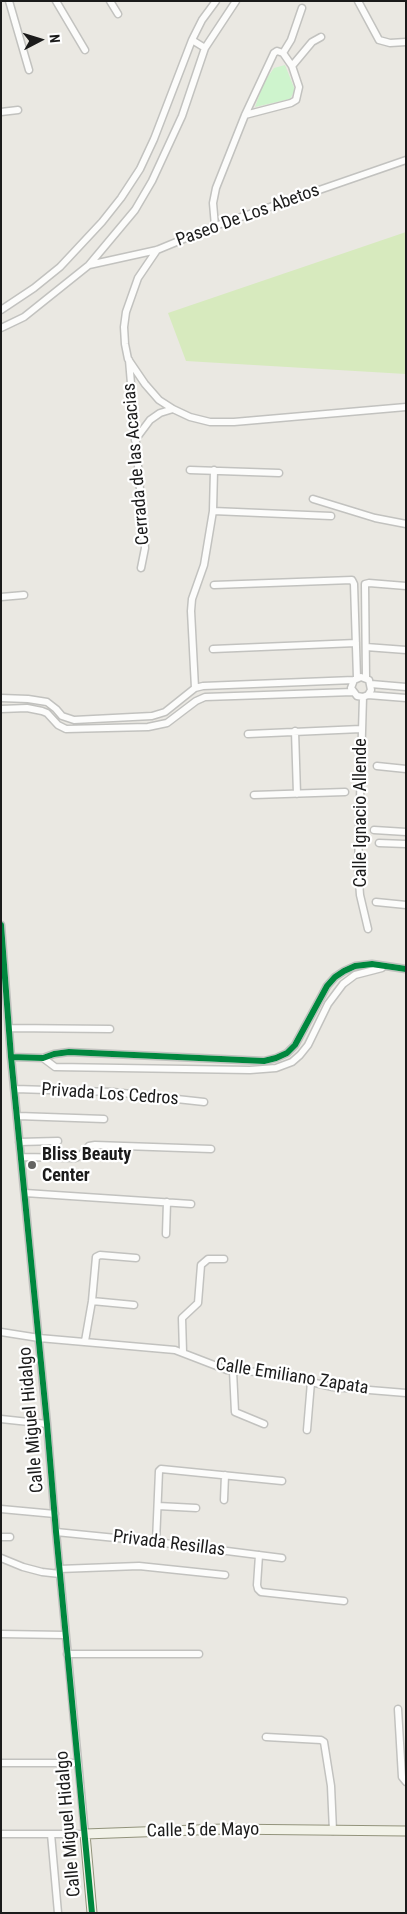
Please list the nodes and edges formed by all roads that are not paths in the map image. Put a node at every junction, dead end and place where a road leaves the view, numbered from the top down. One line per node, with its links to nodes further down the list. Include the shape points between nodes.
1 (9, 1): 16 (street)
2 (56, 1): 13 (street)
3 (110, 1): 8 (street)
4 (216, 1): 10 (street)
5 (236, 1): 12 (street)
6 (358, 1): 11 (street, via 375,37 382,42)
7 (302, 8): 14 (street)
8 (118, 14)
9 (320, 37): 15 (street)
10 (192, 40): 12 (street); 24 (street, via 154,140 121,198 60,267)
11 (406, 42)
12 (205, 48): 23 (street, via 182,116 152,181 135,210)
13 (85, 50)
14 (283, 53): 15 (street); 19 (street, via 274,53)
15 (292, 66): 19 (street, via 299,87 296,100)
16 (29, 70)
17 (18, 110): 18 (street)
18 (1, 112)
19 (246, 115): 21 (street, via 216,188 213,203)
20 (406, 160): 21 (street, Paseo De Los Abetos)
21 (215, 226): 22 (street, Paseo De Los Abetos)
22 (157, 250): 23 (street, Paseo De Los Abetos); 26 (street, Cerrada de las Acacias, via 138,278 126,312 124,327)
23 (89, 266): 25 (street, via 24,317)
24 (1, 310)
25 (1, 328)
26 (128, 359): 28 (street, via 145,384); 29 (street, Cerrada de las Acacias)
27 (406, 407): 28 (street, via 234,422 210,422)
28 (173, 409): 29 (street, via 150,420)
29 (135, 440): 37 (street, Cerrada de las Acacias, via 144,548)
30 (190, 470): 31 (street)
31 (214, 470): 32 (street); 34 (street)
32 (280, 473)
33 (313, 499): 36 (street)
34 (213, 512): 35 (street); 50 (street, via 204,565 192,599)
35 (331, 516)
36 (406, 524)
37 (141, 568)
38 (214, 585): 42 (street, via 349,580 353,582)
39 (406, 586): 43 (street, via 365,584)
40 (24, 595): 41 (street)
41 (1, 597)
42 (356, 643): 44 (street); 47 (street)
43 (366, 647): 45 (street); 46 (street)
44 (213, 650)
45 (406, 650)
46 (366, 678): 47 (street); 48 (street)
47 (355, 679): 50 (street); 51 (street, via 351,688)
48 (371, 684): 49 (street); 52 (street, via 371,690)
49 (406, 687)
50 (194, 688): 56 (street)
51 (353, 692): 52 (street, via 357,696); 59 (street, via 205,697)
52 (365, 696): 54 (street); 60 (street, Calle Ignacio Allende)
53 (1, 698): 55 (street)
54 (406, 698)
55 (28, 699): 56 (street, via 47,702 62,716 74,720 152,716); 57 (street)
56 (174, 705): 59 (street)
57 (27, 708): 58 (street); 59 (street, via 47,713 62,728 73,730 156,726)
58 (1, 709)
59 (181, 713)
60 (361, 729): 61 (street); 75 (street, Calle Ignacio Allende, via 358,868)
61 (295, 731): 62 (street); 66 (street)
62 (248, 734)
63 (377, 766): 64 (street)
64 (406, 769)
65 (345, 792): 66 (street)
66 (297, 794): 67 (street)
67 (254, 795)
68 (374, 830): 69 (street)
69 (406, 832)
70 (379, 843): 71 (street)
71 (406, 844)
72 (376, 902): 73 (street)
73 (406, 904)
74 (1, 925): 78 (street, Calle Miguel Hidalgo)
75 (368, 929)
76 (388, 967): 77 (street); 79 (street, via 355,975 343,984); 81 (street, via 372,964 355,966 335,977)
77 (406, 969)
78 (9, 1028): 80 (street); 82 (street, Calle Miguel Hidalgo)
79 (316, 1028): 81 (street); 83 (street, via 308,1045 292,1062 276,1068 55,1067)
80 (110, 1029)
81 (295, 1044): 83 (street, via 287,1052 264,1061 70,1052)
82 (11, 1057): 83 (street); 84 (street, Calle Miguel Hidalgo)
83 (43, 1058)
84 (15, 1089): 85 (street, Privada Los Cedros, via 113,1092); 86 (street, Calle Miguel Hidalgo)
85 (204, 1102)
86 (18, 1116): 87 (street); 89 (street, Calle Miguel Hidalgo)
87 (104, 1119)
88 (58, 1141): 89 (street)
89 (19, 1142): 91 (street, Calle Miguel Hidalgo)
90 (211, 1149): 91 (street, via 94,1144 75,1158)
91 (21, 1157): 92 (street, Calle Miguel Hidalgo)
92 (25, 1193): 93 (street); 101 (street, Calle Miguel Hidalgo)
93 (167, 1202): 94 (street); 95 (street)
94 (191, 1204)
95 (166, 1234)
96 (136, 1258): 98 (street, via 97,1256)
97 (224, 1259): 103 (street, via 208,1259 201,1265 198,1303 182,1318)
98 (92, 1301): 99 (street); 102 (street)
99 (134, 1304)
100 (1, 1332): 101 (street, Calle Emiliano Zapata)
101 (39, 1338): 102 (street, Calle Emiliano Zapata); 108 (street, Calle Miguel Hidalgo)
102 (85, 1341): 103 (street, Calle Emiliano Zapata)
103 (182, 1352): 104 (street, Calle Emiliano Zapata)
104 (233, 1371): 105 (street, Calle Emiliano Zapata, via 286,1374); 109 (street, via 234,1412)
105 (311, 1382): 106 (street, Calle Emiliano Zapata); 110 (street)
106 (406, 1393)
107 (1, 1419): 108 (street)
108 (47, 1424): 117 (street, Calle Miguel Hidalgo)
109 (264, 1424)
110 (307, 1430)
111 (225, 1475): 112 (street); 113 (street); 114 (street, via 161,1469)
112 (282, 1481)
113 (224, 1500)
114 (158, 1506): 115 (street); 121 (street)
115 (196, 1508)
116 (1, 1509): 117 (street)
117 (55, 1514): 118 (street, Calle Miguel Hidalgo)
118 (56, 1532): 121 (street, Privada Resillas); 125 (street, Calle Miguel Hidalgo)
119 (1, 1537): 120 (street)
120 (10, 1537)
121 (156, 1542): 122 (street, Privada Resillas)
122 (258, 1555): 124 (street, Privada Resillas); 127 (street, via 257,1585 261,1592)
123 (1, 1558): 125 (street, via 32,1570)
124 (282, 1558)
125 (60, 1571): 126 (street, via 139,1566); 129 (street, Calle Miguel Hidalgo)
126 (225, 1575)
127 (344, 1601)
128 (1, 1634): 129 (street)
129 (66, 1634): 130 (street, Calle Miguel Hidalgo)
130 (67, 1654): 131 (street); 135 (street, Calle Miguel Hidalgo)
131 (200, 1654)
132 (398, 1709): 136 (street, via 402,1777)
133 (266, 1737): 137 (street, via 324,1742 331,1786)
134 (1, 1763): 135 (street)
135 (78, 1763): 141 (street, Calle Miguel Hidalgo)
136 (406, 1782)
137 (333, 1831): 138 (street, Calle 5 de Mayo); 141 (street, Calle 5 de Mayo, via 223,1829)
138 (406, 1831)
139 (1, 1834): 140 (street, Calle 5 de Mayo)
140 (51, 1834): 141 (street, Calle 5 de Mayo); 142 (street)
141 (85, 1834): 143 (street, Calle Miguel Hidalgo)
142 (58, 1913)
143 (92, 1913)

